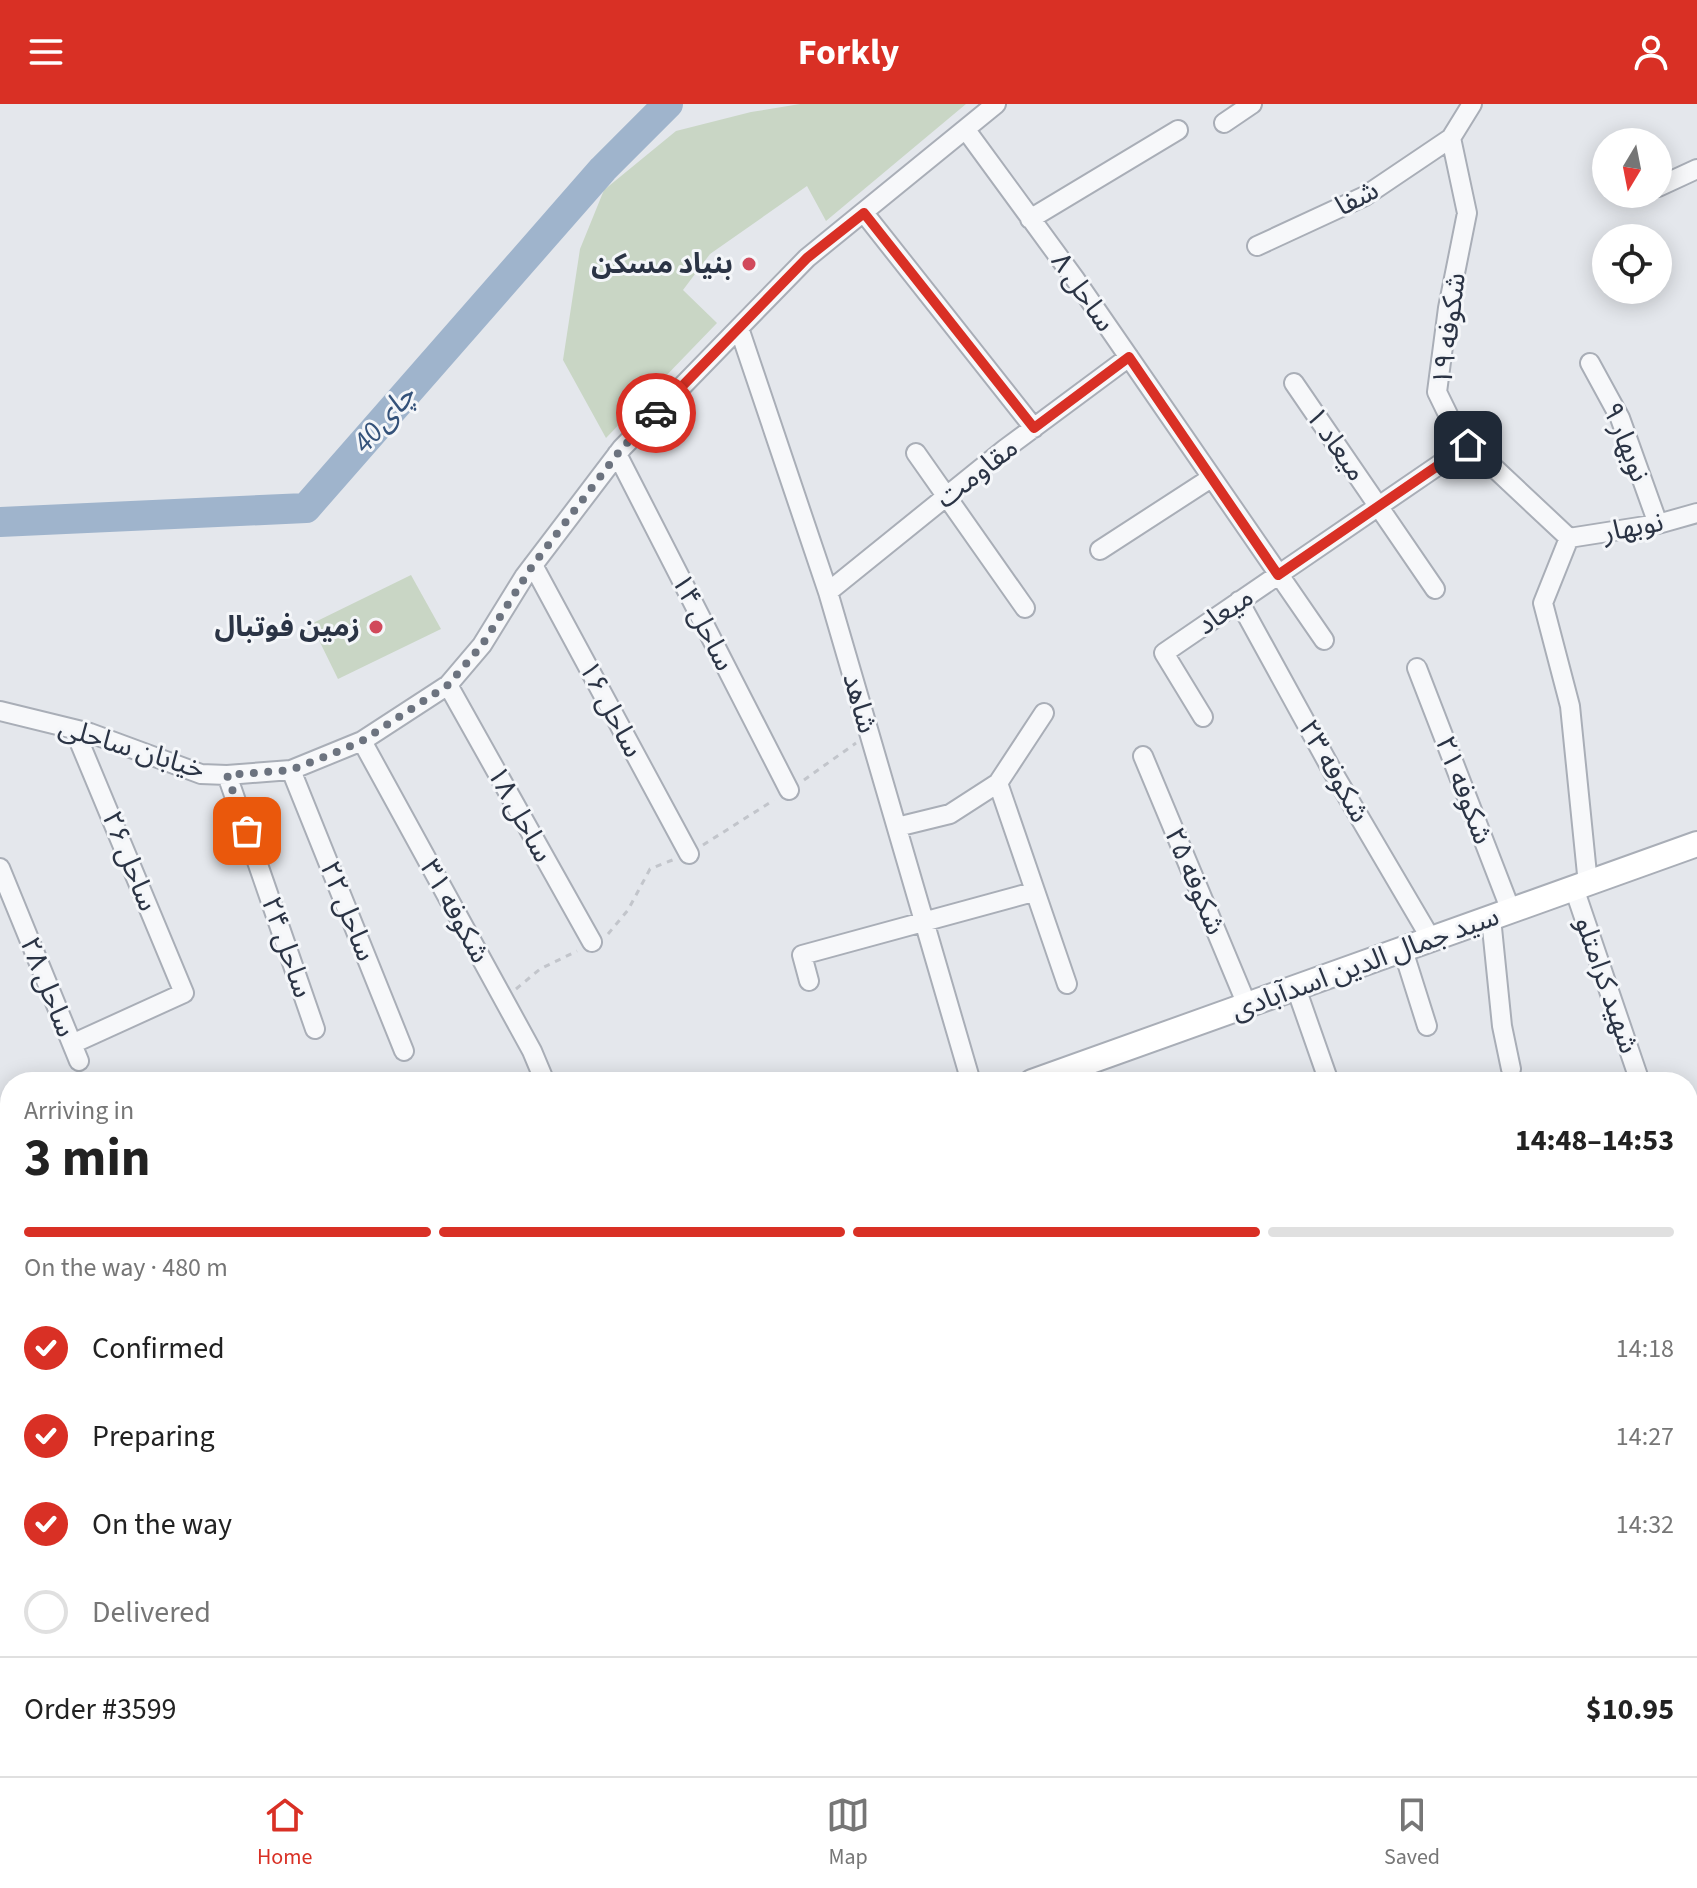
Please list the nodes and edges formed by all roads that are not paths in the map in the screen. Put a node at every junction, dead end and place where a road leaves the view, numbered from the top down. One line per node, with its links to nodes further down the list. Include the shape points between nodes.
1 (996, 104): 5 (street, خیابان ساحلی)
2 (1252, 104): 4 (street)
3 (1472, 104): 7 (street)
4 (1224, 123)
5 (966, 130): 10 (street, خیابان ساحلی); 11 (street, ساحل ۸)
6 (1178, 130): 11 (street)
7 (1451, 138): 12 (street, شفا, via 1365,196); 18 (street, شکوفه ۱۹, via 1467,213 1437,392)
8 (1697, 169): 9 (street)
9 (1672, 181)
10 (864, 213): 13 (street, خیابان ساحلی, via 807,258); 17 (street)
11 (1030, 219): 14 (street, ساحل ۸)
12 (1257, 246)
13 (739, 328): 20 (street, خیابان ساحلی); 31 (street, شاهد)
14 (1129, 357): 17 (street, مقاومت); 21 (street, ساحل ۸)
15 (1590, 363): 25 (street, نوبهار ۹, via 1620,418)
16 (1294, 383): 23 (street, میعاد ۱)
17 (1034, 428): 22 (street, مقاومت)
18 (1468, 445): 23 (street, میعاد); 26 (street, شکوفه ۱۹)
19 (916, 453): 22 (street)
20 (617, 454): 28 (street, خیابان ساحلی); 46 (street, ساحل ۱۴)
21 (1211, 478): 27 (street); 29 (street, ساحل ۸)
22 (947, 496): 31 (street, مقاومت); 33 (street)
23 (1379, 505): 29 (street, میعاد); 30 (street, میعاد ۱)
24 (1697, 513): 25 (street, نوبهار)
25 (1658, 524): 26 (street, نوبهار)
26 (1569, 538): 51 (street, via 1543,603 1570,706)
27 (1100, 550)
28 (533, 565): 36 (street, خیابان ساحلی, via 482,645); 49 (street, ساحل ۱۶)
29 (1278, 575): 32 (street, میعاد); 34 (street, ساحل ۸)
30 (1435, 589)
31 (828, 592): 47 (street, شاهد)
32 (1239, 601): 39 (street, میعاد, via 1164,653); 55 (street, شکوفه ۲۳)
33 (1025, 608)
34 (1324, 640)
35 (1417, 668): 53 (street, شکوفه ۲۱)
36 (448, 685): 41 (street, خیابان ساحلی); 56 (street, ساحل ۱۸)
37 (0, 711): 40 (street, خیابان ساحلی)
38 (1044, 713): 45 (street)
39 (1203, 717)
40 (74, 729): 44 (street, خیابان ساحلی, via 201,774); 65 (street, ساحل ۲۶, via 184,993)
41 (362, 741): 43 (street, خیابان ساحلی); 67 (street, شکوفه ۳۱)
42 (1143, 756): 61 (street, شکوفه ۲۵)
43 (291, 770): 44 (street, خیابان ساحلی); 64 (street, ساحل ۲۲)
44 (227, 775): 63 (street, ساحل ۲۴)
45 (998, 783): 47 (street, via 950,814); 52 (street)
46 (789, 790)
47 (897, 827): 54 (street, شاهد)
48 (1697, 844): 51 (main road, سید جمال الدین اسدآبادی)
49 (689, 854)
50 (0, 868): 65 (street, ساحل ۲۸)
51 (1581, 886): 53 (main road, سید جمال الدین اسدآبادی); 71 (street, شهید کرامتلو)
52 (1033, 892): 54 (street); 59 (street)
53 (1501, 914): 55 (main road, سید جمال الدین اسدآبادی); 66 (street, شکوفه ۲۱, via 1502,1026)
54 (925, 922): 58 (street, via 802,955); 68 (street, شاهد)
55 (1431, 939): 57 (main road, سید جمال الدین اسدآبادی)
56 (592, 942)
57 (1403, 950): 60 (main road, سید جمال الدین اسدآبادی); 62 (street)
58 (809, 981)
59 (1067, 984)
60 (1296, 988): 61 (main road, سید جمال الدین اسدآبادی); 70 (street)
61 (1247, 1005): 69 (main road, سید جمال الدین اسدآبادی)
62 (1427, 1026)
63 (315, 1029)
64 (404, 1051)
65 (75, 1053)
66 (1511, 1069)
67 (541, 1072)
68 (968, 1072)
69 (1060, 1072)
70 (1325, 1072)
71 (1637, 1072)

